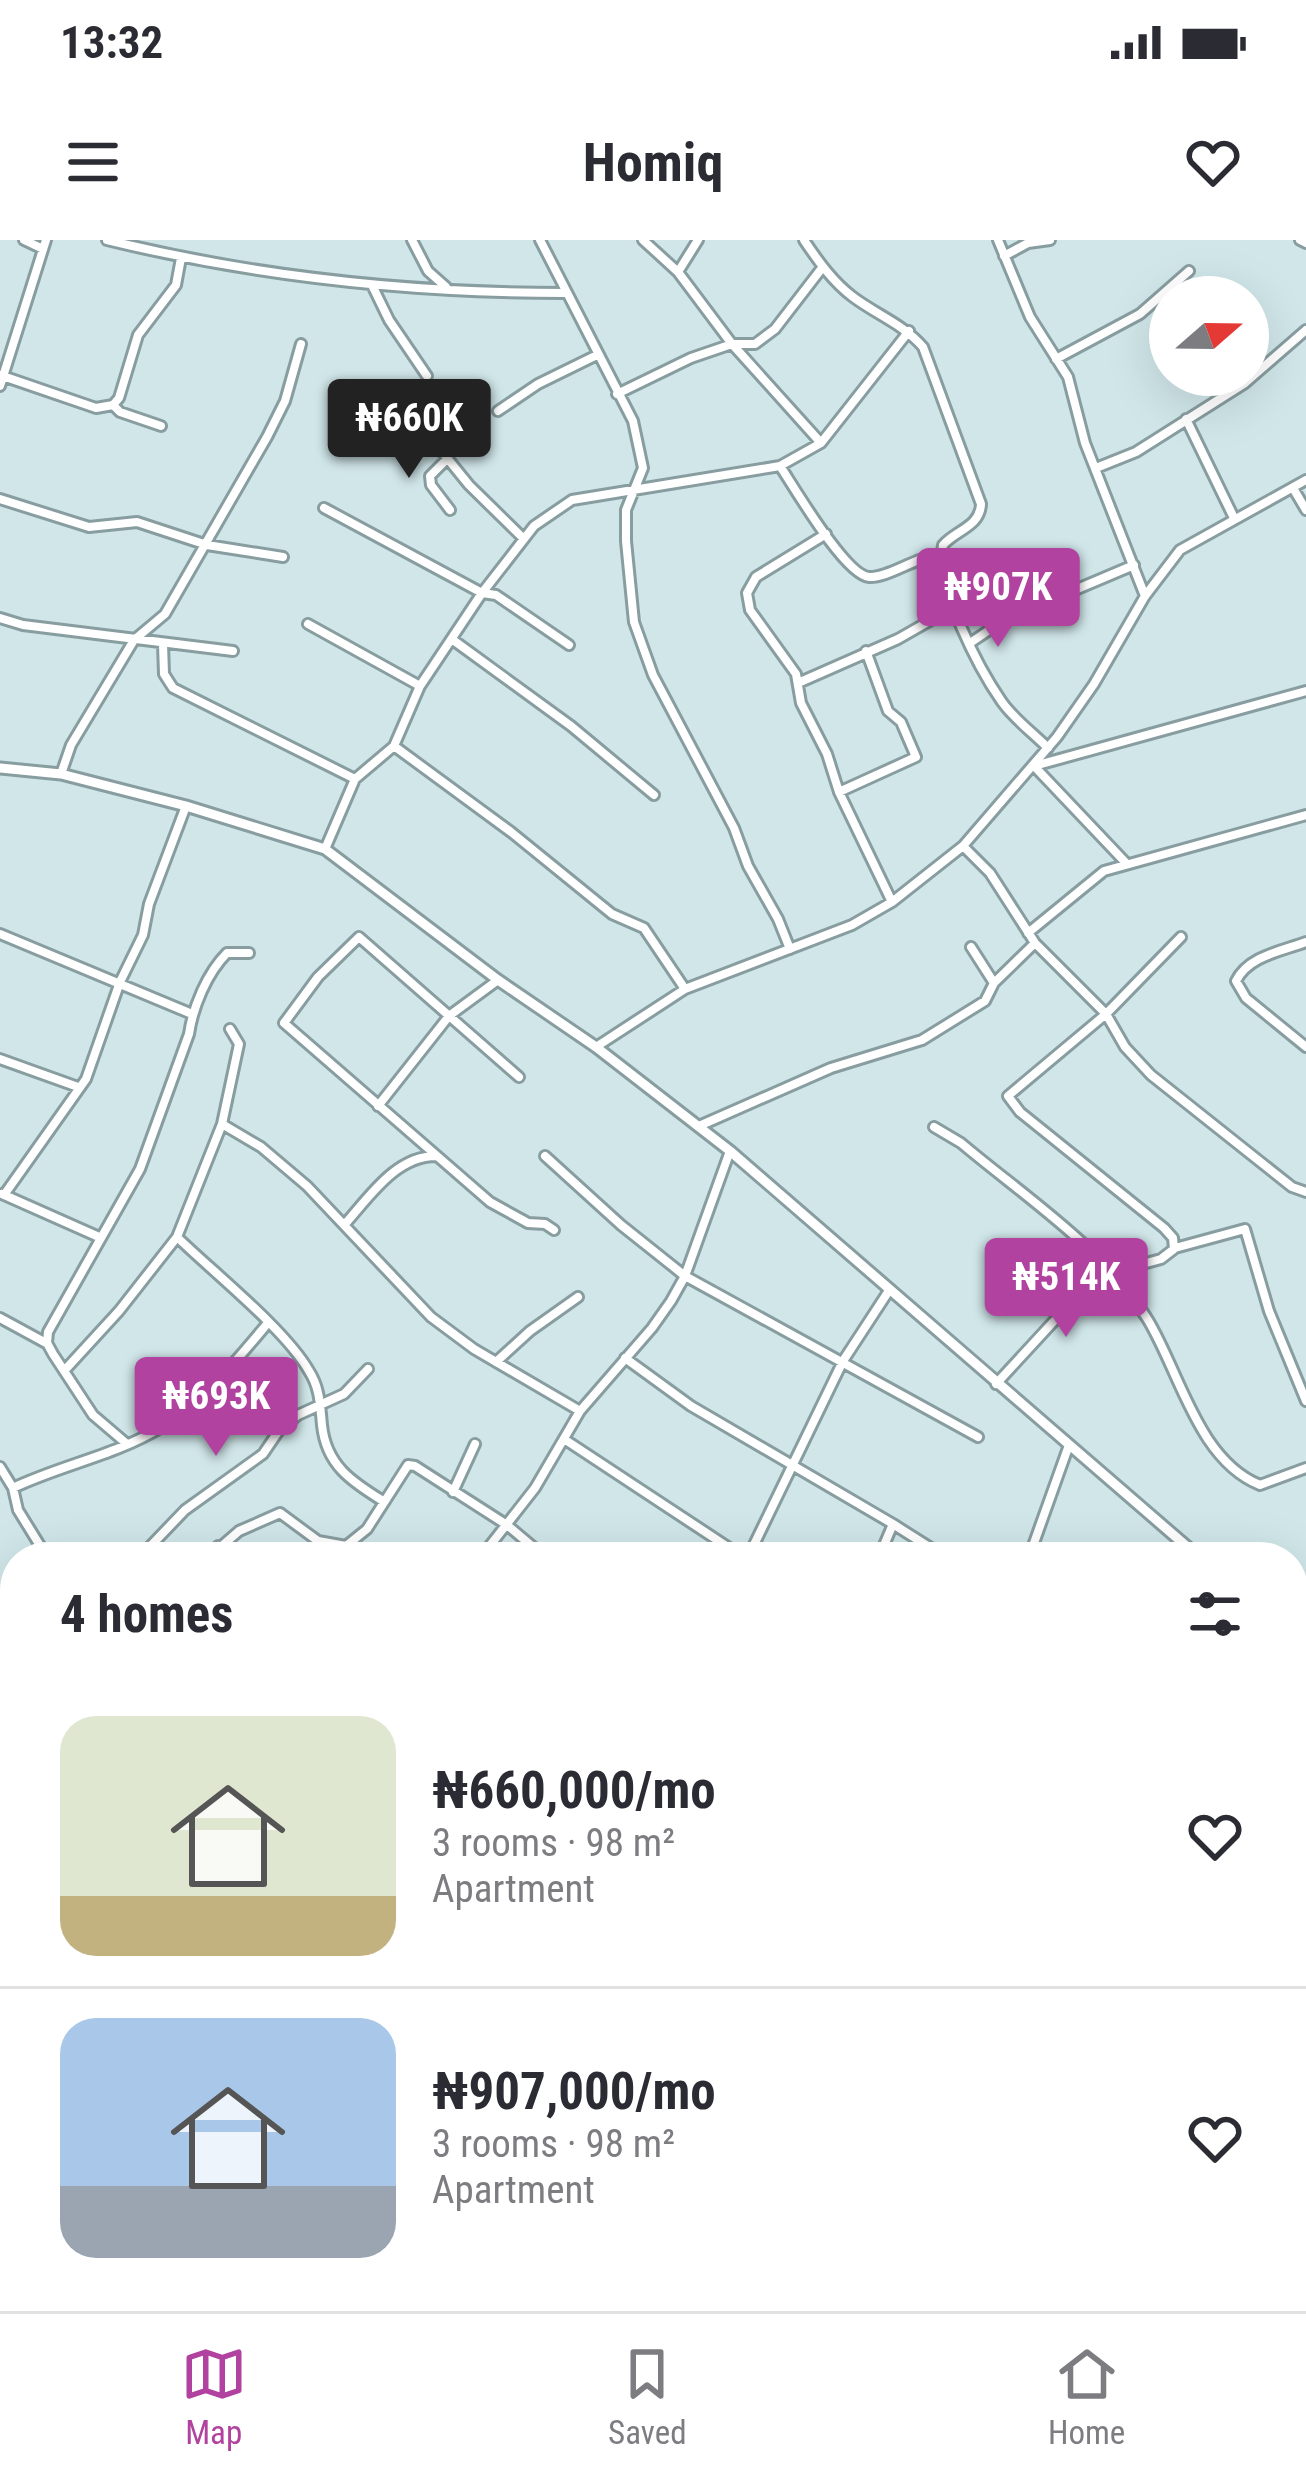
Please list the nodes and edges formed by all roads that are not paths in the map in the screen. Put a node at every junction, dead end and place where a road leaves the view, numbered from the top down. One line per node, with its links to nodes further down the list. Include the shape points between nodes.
1 (24, 240): 10 (street)
2 (107, 240): 12 (street)
3 (412, 240): 17 (street)
4 (540, 240): 18 (street)
5 (643, 240): 15 (street)
6 (698, 240): 15 (street)
7 (804, 240): 13 (street)
8 (998, 240): 11 (street)
9 (1050, 240): 11 (street)
10 (44, 245): 26 (street)
11 (1004, 256): 24 (street)
12 (182, 258): 16 (street); 28 (street, via 176,285 138,335)
13 (822, 268): 20 (street); 22 (street, via 775,329 755,344)
14 (1189, 271): 24 (street, via 1140,314)
15 (678, 272): 22 (street)
16 (372, 285): 17 (street); 25 (street)
17 (448, 289): 18 (street)
18 (565, 293): 23 (street)
19 (1306, 330): 31 (street, via 1245,383)
20 (909, 331): 33 (street); 48 (street, via 923,347 981,504)
21 (301, 344): 47 (street, via 285,401)
22 (732, 344): 27 (street); 33 (street)
23 (597, 355): 27 (street); 30 (street)
24 (1056, 359): 36 (street)
25 (427, 376)
26 (1, 380): 28 (street, via 96,408)
27 (617, 394): 39 (street, via 641,454)
28 (113, 405): 32 (street)
29 (409, 411): 34 (street)
30 (498, 411)
31 (1186, 419): 36 (street); 44 (street)
32 (161, 426)
33 (821, 442): 35 (street)
34 (447, 459): 42 (street, via 430,476); 46 (street)
35 (780, 466): 39 (street); 45 (street)
36 (1096, 468): 50 (street)
37 (1306, 479): 38 (street)
38 (1293, 488): 43 (street); 44 (street)
39 (634, 489): 46 (street, via 572,500); 86 (street, via 626,541 641,645)
40 (0, 499): 47 (street, via 89,527 137,522)
41 (323, 508): 51 (street)
42 (450, 510)
43 (1306, 510)
44 (1234, 518): 52 (street, via 1180,550)
45 (826, 534): 48 (street, via 868,577); 63 (street, via 756,577 747,593 758,625)
46 (524, 539): 51 (street)
47 (207, 545): 49 (street); 56 (street, via 166,614)
48 (941, 555): 53 (street)
49 (283, 557)
50 (1134, 566): 52 (street); 59 (street, via 1004,620)
51 (482, 593): 57 (street); 60 (street)
52 (1145, 596): 67 (street)
53 (954, 607): 59 (street); 62 (street)
54 (0, 618): 56 (street)
55 (308, 624): 64 (street)
56 (134, 640): 58 (street); 70 (street)
57 (453, 640): 64 (street); 73 (street)
58 (163, 644): 61 (street); 71 (street, via 173,688)
59 (970, 644): 67 (street, via 1004,706)
60 (569, 645)
61 (233, 651)
62 (866, 651): 63 (street); 72 (street, via 916,757)
63 (798, 683): 72 (street)
64 (419, 686): 66 (street)
65 (1306, 691): 68 (street)
66 (394, 746): 71 (street); 91 (street, via 612,914 644,928)
67 (1048, 748): 68 (street)
68 (1034, 766): 76 (street); 78 (street)
69 (0, 768): 70 (street)
70 (62, 774): 74 (street)
71 (355, 779): 77 (street)
72 (838, 792): 79 (street)
73 (655, 796)
74 (187, 806): 77 (street); 89 (street)
75 (1306, 815): 78 (street)
76 (963, 846): 79 (street); 80 (street)
77 (325, 849): 88 (street)
78 (1126, 863): 80 (street, via 1092,877)
79 (892, 902): 86 (street)
80 (1028, 932): 84 (street)
81 (0, 934): 89 (street)
82 (1181, 937): 93 (street)
83 (1306, 942): 97 (street, via 1246,966 1236,981)
84 (1035, 943): 90 (street); 93 (street)
85 (971, 947): 90 (street)
86 (790, 950): 91 (street)
87 (250, 953): 92 (street, via 222,956)
88 (498, 980): 94 (street); 96 (street)
89 (120, 982): 92 (street); 100 (street)
90 (994, 983): 103 (street, via 986,1001 922,1040 831,1068)
91 (685, 989): 96 (street)
92 (192, 1014): 112 (street, via 140,1169)
93 (1106, 1014): 108 (street, via 1151,1075); 114 (street, via 1008,1096 1170,1234)
94 (449, 1016): 99 (street); 101 (street); 101 (street, via 359,937 318,977 284,1023)
95 (230, 1029): 102 (street, via 239,1044)
96 (596, 1047): 103 (street)
97 (1306, 1047)
98 (0, 1059): 100 (street)
99 (519, 1077)
100 (78, 1087): 109 (street)
101 (377, 1106): 106 (street)
102 (222, 1124): 110 (street, via 261,1147); 113 (street)
103 (699, 1126): 105 (street)
104 (934, 1127): 115 (street)
105 (730, 1150): 116 (street); 117 (street)
106 (436, 1156): 110 (street, via 403,1164); 111 (street, via 490,1202)
107 (545, 1156): 116 (street)
108 (1306, 1192)
109 (2, 1194): 112 (street)
110 (345, 1224): 124 (street, via 430,1317)
111 (554, 1230)
112 (100, 1237): 121 (street)
113 (177, 1237): 120 (street); 126 (street)
114 (1174, 1249): 115 (street); 128 (street, via 1245,1229)
115 (1113, 1272): 127 (street); 138 (street, via 1224,1460 1260,1485)
116 (685, 1276): 122 (street); 123 (street)
117 (890, 1289): 123 (street); 127 (street)
118 (578, 1297): 124 (street)
119 (0, 1318): 121 (street)
120 (267, 1324): 129 (street, via 310,1372); 133 (street, via 185,1410)
121 (47, 1343): 126 (street)
122 (625, 1358): 130 (street); 137 (street)
123 (843, 1361): 131 (street); 137 (street)
124 (496, 1362): 130 (street)
125 (368, 1369): 129 (street)
126 (64, 1371): 133 (street, via 93,1415)
127 (996, 1384): 135 (street)
128 (1306, 1401)
129 (322, 1404): 141 (street, via 335,1463); 145 (street, via 280,1429 263,1454)
130 (580, 1411): 132 (street)
131 (978, 1437)
132 (564, 1439): 143 (street); 151 (street)
133 (128, 1444): 139 (street)
134 (475, 1444): 140 (street)
135 (1069, 1445): 155 (street); 156 (street)
136 (0, 1467): 139 (street)
137 (794, 1467): 142 (street); 152 (street)
138 (1306, 1468)
139 (14, 1488): 144 (street)
140 (453, 1492): 141 (street, via 409,1465); 143 (street)
141 (383, 1501): 148 (street)
142 (893, 1524): 153 (street); 154 (street)
143 (507, 1525): 149 (street); 150 (street)
144 (38, 1542)
145 (154, 1542)
146 (224, 1542): 147 (street, via 280,1514)
147 (323, 1542)
148 (351, 1542)
149 (493, 1542)
150 (527, 1542)
151 (722, 1542)
152 (753, 1542)
153 (885, 1542)
154 (921, 1542)
155 (1035, 1542)
156 (1181, 1542)

